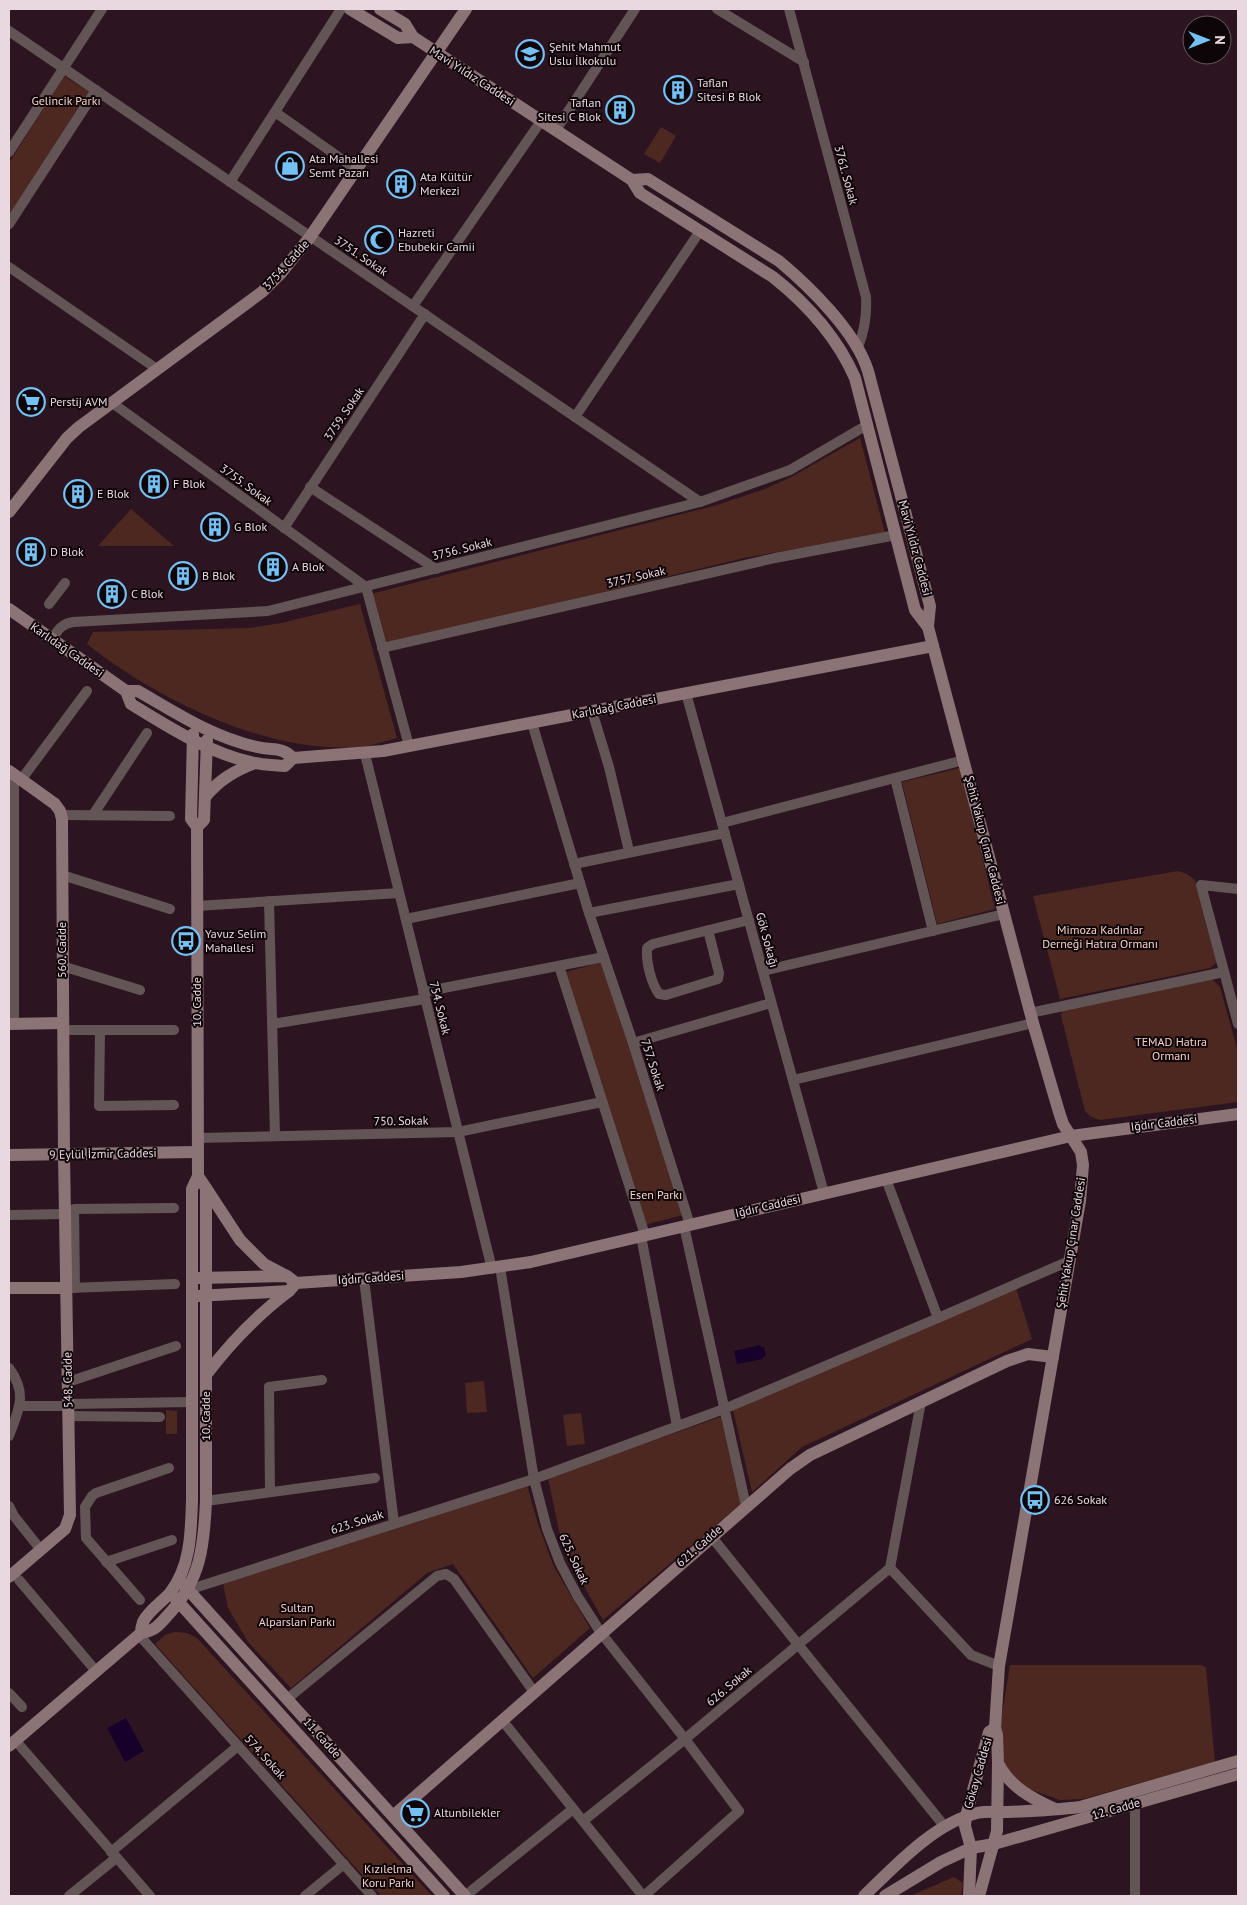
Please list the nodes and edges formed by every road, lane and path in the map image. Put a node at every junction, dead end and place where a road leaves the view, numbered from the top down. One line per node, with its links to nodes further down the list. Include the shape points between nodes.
1 (102, 9): 13 (street)
2 (341, 9): 15 (street)
3 (350, 9): 10 (main road, Mavi Yıldız Caddesi, via 398,38)
4 (380, 9): 10 (main road, Mavi Yıldız Caddesi, via 405,24)
5 (466, 9): 11 (main road, 3754. Cadde)
6 (635, 9): 17 (street)
7 (717, 9): 12 (street)
8 (789, 9): 12 (street, 3761. Sokak)
9 (9, 31): 13 (street, 3751. Sokak)
10 (412, 37): 11 (main road, Mavi Yıldız Caddesi)
11 (437, 53): 16 (main road, Mavi Yıldız Caddesi); 19 (main road, 3754. Cadde)
12 (804, 62): 30 (street, 3761. Sokak, via 866,296 867,317)
13 (64, 68): 14 (street, 3751. Sokak); 18 (street)
14 (96, 90): 21 (street, 3751. Sokak); 22 (street)
15 (275, 112): 19 (street); 21 (street)
16 (541, 121): 17 (main road, Mavi Yıldız Caddesi); 26 (street)
17 (556, 130): 20 (main road, Mavi Yıldız Caddesi)
18 (9, 152)
19 (357, 170): 24 (main road, 3754. Cadde)
20 (632, 180): 23 (main road, Mavi Yıldız Caddesi, via 640,193); 28 (main road, Mavi Yıldız Caddesi, via 648,179 779,261)
21 (230, 182): 24 (street, 3751. Sokak)
22 (9, 224)
23 (700, 231): 29 (main road, Mavi Yıldız Caddesi, via 781,284); 33 (street)
24 (310, 238): 26 (street, 3751. Sokak); 31 (main road, 3754. Cadde, via 262,292)
25 (9, 267): 31 (street)
26 (413, 306): 27 (street, 3751. Sokak)
27 (425, 314): 33 (street, 3751. Sokak); 35 (street, 3759. Sokak)
28 (840, 323): 29 (main road); 30 (main road, Mavi Yıldız Caddesi)
29 (829, 334): 34 (main road, Mavi Yıldız Caddesi, via 855,378)
30 (858, 347): 45 (main road, Mavi Yıldız Caddesi, via 868,371 930,606)
31 (157, 369): 32 (main road, 3754. Cadde)
32 (111, 402): 37 (main road, 3754. Cadde, via 67,438); 38 (street, 3755. Sokak)
33 (575, 417): 36 (street, 3751. Sokak)
34 (867, 425): 36 (street, 3756. Sokak, via 790,470); 39 (main road, Mavi Yıldız Caddesi)
35 (310, 487): 38 (street, 3759. Sokak); 40 (street)
36 (700, 502): 40 (street, 3756. Sokak)
37 (9, 512)
38 (284, 528): 42 (street, 3755. Sokak)
39 (896, 535): 45 (main road, Mavi Yıldız Caddesi, via 915,610); 48 (street, 3757. Sokak, via 756,562)
40 (436, 569): 42 (street, 3756. Sokak)
41 (65, 583): 43 (street)
42 (366, 587): 46 (street, 3756. Sokak, via 268,611 73,622 64,624); 48 (street)
43 (49, 604)
44 (9, 609): 46 (main road, Karlıdağ Caddesi)
45 (928, 627): 47 (main road, Şehit Yakup Çınar Caddesi)
46 (52, 639): 50 (main road, Karlıdağ Caddesi)
47 (933, 646): 51 (main road, Karlıdağ Caddesi); 62 (main road, Şehit Yakup Çınar Caddesi)
48 (382, 648): 58 (street)
49 (86, 691): 64 (street)
50 (126, 692): 53 (main road, Karlıdağ Caddesi, via 138,691); 57 (main road, Karlıdağ Caddesi, via 131,704)
51 (686, 693): 52 (main road, Karlıdağ Caddesi); 71 (street, Gök Sokağı)
52 (592, 711): 54 (main road, Karlıdağ Caddesi); 72 (street)
53 (194, 723): 55 (main road, Karlıdağ Caddesi); 57 (main road, 10. Cadde)
54 (532, 723): 58 (main road, Karlıdağ Caddesi); 73 (street, 757. Sokak)
55 (208, 730): 59 (main road, 10. Cadde); 61 (main road, Karlıdağ Caddesi, via 258,748 285,751)
56 (147, 733): 68 (street)
57 (193, 741): 59 (main road, Karlıdağ Caddesi); 70 (main road, 10. Cadde, via 191,819)
58 (409, 746): 60 (main road, Karlıdağ Caddesi)
59 (207, 748): 63 (main road, Karlıdağ Caddesi); 66 (main road, 10. Cadde)
60 (365, 754): 61 (main road, Karlıdağ Caddesi); 78 (street, 754. Sokak)
61 (293, 758): 63 (main road, Karlıdağ Caddesi, via 285,766)
62 (964, 760): 65 (street); 83 (main road, Şehit Yakup Çınar Caddesi)
63 (255, 763): 66 (main road, via 227,776)
64 (15, 776): 67 (main road, via 55,804); 97 (street)
65 (895, 778): 71 (street); 87 (street)
66 (205, 797): 70 (main road, 10. Cadde, via 204,820)
67 (62, 815): 68 (street); 74 (main road, 560. Cadde)
68 (93, 815): 69 (street)
69 (170, 816)
70 (197, 827): 80 (main road, 10. Cadde)
71 (723, 828): 72 (street); 76 (street, Gök Sokağı)
72 (629, 851): 73 (street)
73 (574, 864): 75 (street, 757. Sokak)
74 (62, 875): 81 (street); 89 (main road, 560. Cadde)
75 (580, 883): 82 (street, 757. Sokak); 84 (street)
76 (739, 884): 82 (street); 85 (street, Gök Sokağı)
77 (1238, 889): 92 (street, via 1201,886)
78 (399, 893): 79 (street); 84 (street, 754. Sokak)
79 (269, 901): 80 (street); 98 (street)
80 (197, 906): 111 (main road, 10. Cadde)
81 (170, 909)
82 (588, 913): 88 (street, 757. Sokak)
83 (1004, 914): 87 (street); 96 (main road, Şehit Yakup Çınar Caddesi)
84 (406, 919): 94 (street, 754. Sokak)
85 (749, 920): 86 (street); 91 (street, Gök Sokağı)
86 (708, 930): 86 (street, via 647,948 646,957 655,988 660,994 718,980 720,973)
87 (933, 931): 91 (street)
88 (604, 957): 90 (street); 103 (street, 757. Sokak)
89 (62, 966): 93 (street); 100 (main road, 560. Cadde)
90 (559, 966): 94 (street); 105 (street)
91 (763, 971): 95 (street, Gök Sokağı)
92 (1224, 972): 96 (street); 99 (street)
93 (140, 990)
94 (424, 995): 98 (street); 108 (street, 754. Sokak)
95 (771, 1003): 103 (street); 104 (street, Gök Sokağı)
96 (1031, 1018): 104 (street); 110 (main road, Şehit Yakup Çınar Caddesi, via 1063,1124)
97 (12, 1024): 100 (main road)
98 (272, 1024): 109 (street)
99 (1238, 1024)
100 (63, 1027): 101 (street); 114 (main road, 560. Cadde)
101 (100, 1030): 102 (street); 106 (street, via 99,1106)
102 (174, 1030)
103 (633, 1043): 122 (street, 757. Sokak)
104 (793, 1080): 118 (street, Gök Sokağı)
105 (602, 1102): 108 (street, 750. Sokak); 123 (street)
106 (174, 1105)
107 (1238, 1114): 110 (main road, Iğdır Caddesi)
108 (458, 1132): 109 (street, 750. Sokak); 125 (street, 754. Sokak)
109 (275, 1136): 111 (street, 750. Sokak)
110 (1071, 1136): 116 (main road, Iğdır Caddesi); 124 (main road, Şehit Yakup Çınar Caddesi, via 1083,1165)
111 (197, 1138): 112 (main road, 10. Cadde)
112 (197, 1152): 114 (main road, 9 Eylül İzmir Caddesi); 115 (main road, 10. Cadde)
113 (9, 1155): 114 (main road, 9 Eylül İzmir Caddesi)
114 (64, 1155): 120 (main road, 548. Cadde)
115 (198, 1176): 117 (main road); 126 (main road, 10. Cadde, via 192,1188)
116 (886, 1179): 118 (main road, Iğdır Caddesi); 135 (street)
117 (206, 1188): 127 (main road, 10. Cadde); 130 (main road, via 240,1240)
118 (824, 1193): 122 (main road, Iğdır Caddesi)
119 (174, 1208): 132 (street, via 74,1209)
120 (65, 1214): 121 (street); 132 (main road, 548. Cadde)
121 (9, 1215)
122 (687, 1225): 123 (main road, Iğdır Caddesi); 146 (street, 757. Sokak)
123 (643, 1236): 125 (main road, Iğdır Caddesi); 148 (street)
124 (1069, 1261): 135 (street, 623. Sokak); 137 (main road, Şehit Yakup Çınar Caddesi)
125 (496, 1268): 128 (main road, Iğdır Caddesi); 152 (street, 625. Sokak)
126 (192, 1278): 127 (main road, Iğdır Caddesi); 134 (main road, 10. Cadde)
127 (206, 1278): 130 (main road, Iğdır Caddesi); 133 (main road, 10. Cadde)
128 (364, 1279): 130 (main road, Iğdır Caddesi); 159 (street)
129 (175, 1284): 132 (street)
130 (291, 1284): 133 (main road, Iğdır Caddesi); 139 (main road, via 250,1322)
131 (9, 1288): 132 (main road)
132 (71, 1288): 141 (main road, 548. Cadde)
133 (206, 1295): 134 (main road, Iğdır Caddesi); 139 (main road, 10. Cadde)
134 (192, 1296): 142 (main road, 10. Cadde)
135 (938, 1318): 146 (street, 623. Sokak)
136 (176, 1346): 141 (street)
137 (1053, 1356): 143 (main road, 621. Cadde, via 1021,1356); 174 (main road, Şehit Yakup Çınar Caddesi)
138 (9, 1368): 144 (street, via 19,1387)
139 (206, 1375): 154 (main road, 10. Cadde)
140 (322, 1380): 153 (street, via 269,1387)
141 (68, 1382): 145 (main road, 548. Cadde)
142 (192, 1402): 145 (street); 166 (main road, 10. Cadde, via 192,1524)
143 (922, 1402): 156 (main road, 621. Cadde, via 810,1455); 164 (street)
144 (21, 1406): 145 (street); 149 (street)
145 (66, 1409): 147 (street); 157 (main road, 548. Cadde)
146 (724, 1409): 148 (street, 623. Sokak); 156 (street, 757. Sokak)
147 (160, 1417)
148 (677, 1426): 152 (street, 623. Sokak)
149 (9, 1436)
150 (169, 1468): 158 (street, via 94,1494)
151 (376, 1478): 153 (street)
152 (534, 1479): 159 (street, 623. Sokak); 171 (street, 625. Sokak, via 560,1564)
153 (270, 1492): 154 (street)
154 (206, 1501): 167 (main road, 10. Cadde, via 200,1562)
155 (9, 1506): 162 (street)
156 (746, 1506): 160 (main road, 621. Cadde)
157 (70, 1507): 158 (street); 162 (main road, 548. Cadde, via 67,1526)
158 (85, 1507): 163 (street, via 86,1538)
159 (394, 1523): 167 (street, 623. Sokak)
160 (711, 1536): 171 (main road, 621. Cadde); 173 (street)
161 (172, 1540): 163 (street)
162 (42, 1550): 165 (main road, 548. Cadde)
163 (106, 1562): 169 (street)
164 (890, 1568): 173 (street, 626. Sokak); 174 (street, via 971,1655)
165 (14, 1578): 175 (street)
166 (179, 1579): 167 (main road, 11. Cadde); 168 (main road, 10. Cadde)
167 (188, 1590): 170 (main road, 10. Cadde); 178 (main road, 11. Cadde)
168 (170, 1593): 170 (main road, 11. Cadde); 172 (main road, 10. Cadde, via 143,1621)
169 (140, 1600)
170 (179, 1603): 172 (main road, 10. Cadde, via 154,1631); 204 (main road, 11. Cadde)
171 (601, 1633): 176 (main road, 621. Cadde); 182 (street, 625. Sokak)
172 (140, 1634): 175 (main road, 10. Cadde); 184 (street, 574. Sokak)
173 (798, 1644): 182 (street, 626. Sokak); 195 (street)
174 (999, 1666): 181 (main road, Şehit Yakup Çınar Caddesi)
175 (96, 1671): 183 (main road, 10. Cadde)
176 (534, 1692): 178 (street, via 454,1579 446,1574 437,1576); 180 (main road, 621. Cadde)
177 (9, 1693): 179 (street)
178 (287, 1699): 192 (main road, 11. Cadde)
179 (22, 1707)
180 (502, 1720): 189 (street); 192 (main road, 621. Cadde)
181 (995, 1728): 186 (main road, Gökay Caddesi); 193 (main road, Gökay Caddesi, via 989,1732)
182 (685, 1739): 194 (street, 626. Sokak); 206 (street, 625. Sokak, via 739,1811)
183 (12, 1743): 198 (street)
184 (238, 1746): 198 (street); 199 (street, 574. Sokak)
185 (1238, 1761): 190 (main road, 12. Cadde, via 1080,1807)
186 (998, 1763): 190 (main road, via 1015,1787); 191 (main road, Gökay Caddesi)
187 (1238, 1774): 188 (main road, 12. Cadde)
188 (1135, 1803): 196 (main road, 12. Cadde); 211 (street)
189 (573, 1809): 194 (street); 205 (street)
190 (1057, 1810): 191 (main road, 12. Cadde)
191 (997, 1812): 193 (main road, 12. Cadde); 196 (main road, Gökay Caddesi)
192 (393, 1816): 205 (main road, 11. Cadde)
193 (966, 1816): 195 (main road); 197 (main road, via 965,1826)
194 (583, 1821): 206 (street)
195 (945, 1827): 207 (main road, via 907,1855)
196 (994, 1844): 197 (main road, 12. Cadde); 210 (main road)
197 (971, 1848): 208 (main road, via 923,1871); 209 (main road)
198 (113, 1855): 200 (street); 201 (street)
199 (344, 1864): 202 (street); 203 (street, 574. Sokak)
200 (69, 1896)
201 (150, 1896)
202 (305, 1896)
203 (372, 1896)
204 (444, 1896)
205 (465, 1896)
206 (643, 1896)
207 (864, 1896)
208 (885, 1896)
209 (969, 1896)
210 (979, 1896)
211 (1135, 1896)

